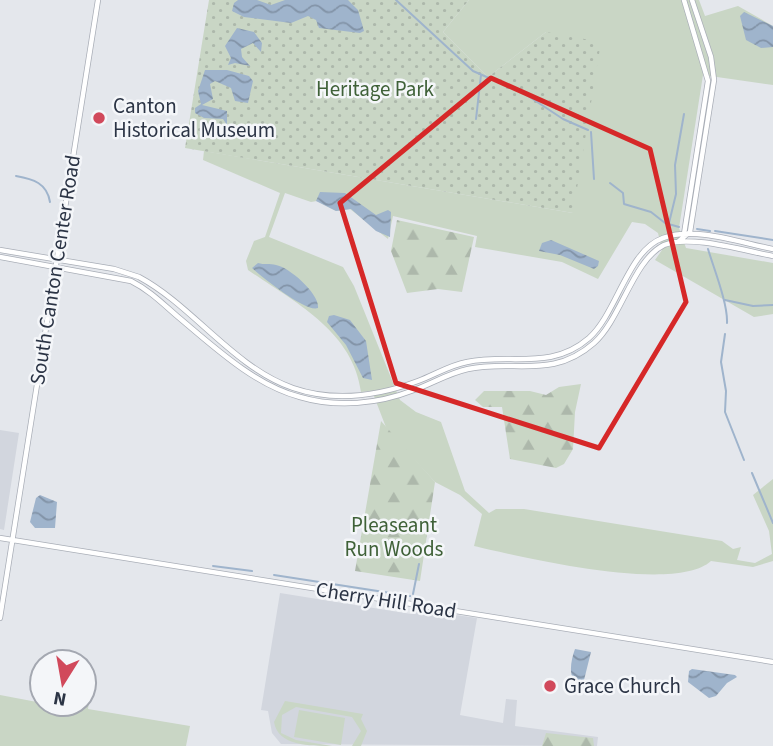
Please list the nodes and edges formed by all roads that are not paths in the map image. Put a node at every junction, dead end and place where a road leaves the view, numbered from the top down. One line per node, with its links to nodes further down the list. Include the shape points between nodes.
1 (98, 0): 11 (street, South Canton Center Road)
2 (684, 0): 4 (street, via 708,81)
3 (692, 0): 4 (street, via 714,80)
4 (686, 234): 5 (street); 6 (street); 16 (street, via 662,238 648,247 599,326 580,345 561,355 466,362 391,391 364,395 315,394)
5 (678, 242): 9 (street); 17 (street, via 651,255 605,331 584,351 563,362 536,368 468,369 404,394 364,402 314,401)
6 (773, 249)
7 (0, 250): 8 (street)
8 (22, 254): 11 (street); 12 (street)
9 (773, 256)
10 (0, 257): 12 (street)
11 (56, 259): 13 (street, South Canton Center Road); 14 (street)
12 (20, 261): 13 (street)
13 (55, 266): 15 (street); 19 (street, South Canton Center Road)
14 (107, 267): 15 (street); 16 (street, via 152,285 208,332)
15 (106, 275): 17 (street, via 131,281 150,293 204,338)
16 (283, 384): 17 (street)
17 (279, 390)
18 (0, 538): 19 (street, Cherry Hill Road)
19 (11, 540): 20 (street, South Canton Center Road); 21 (street, Cherry Hill Road)
20 (0, 618)
21 (773, 662)

